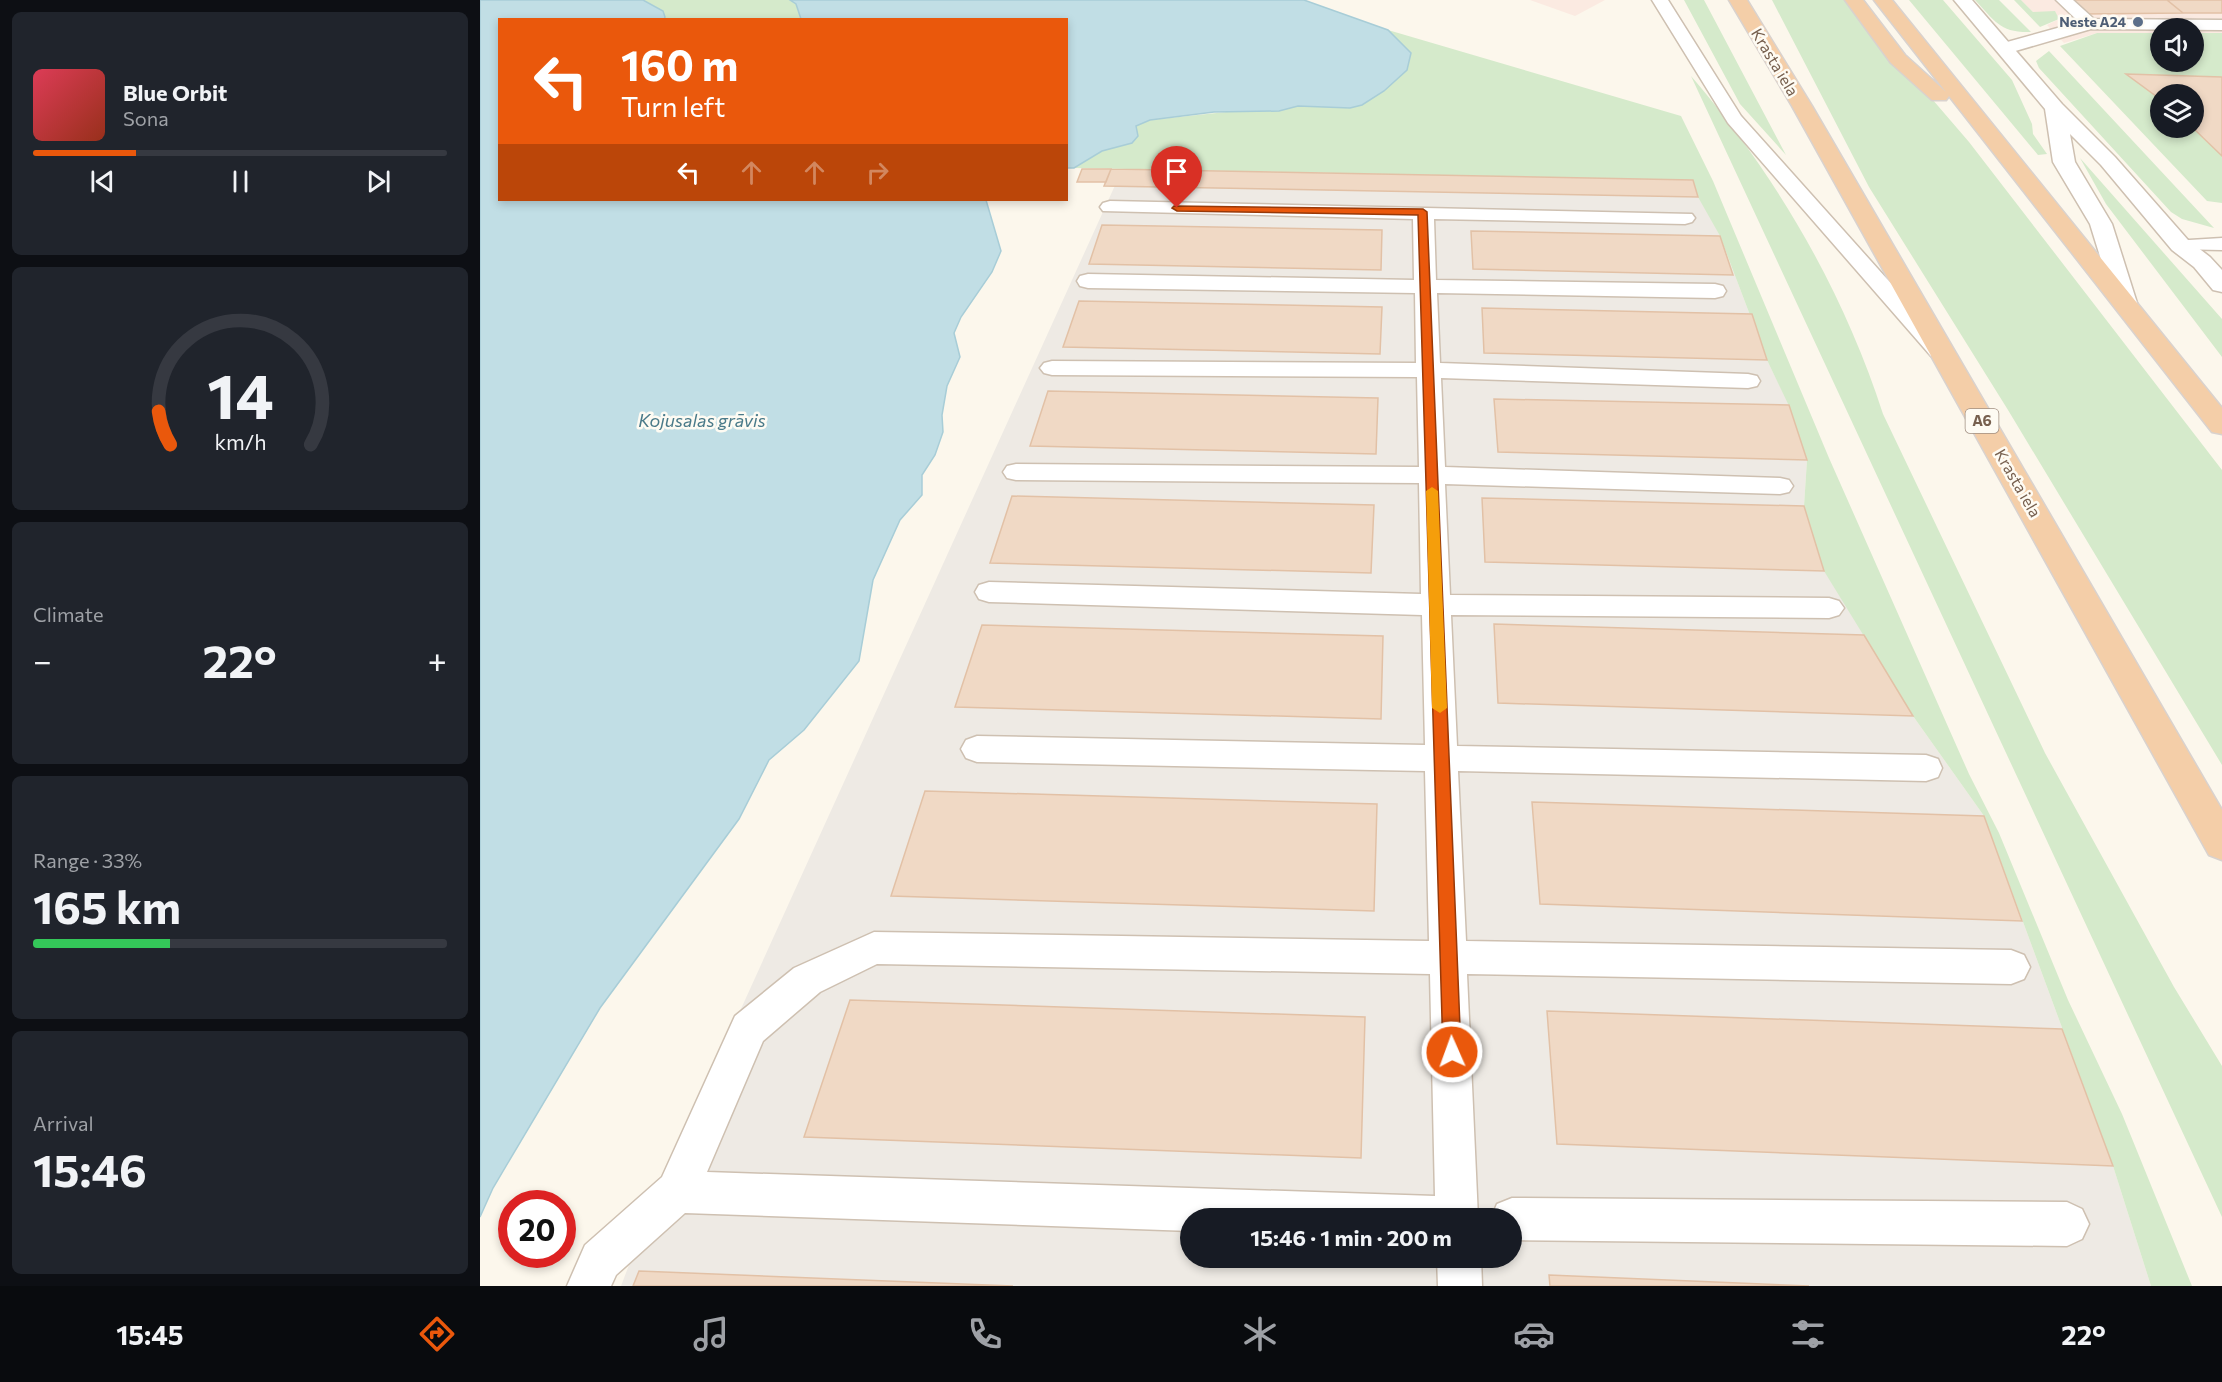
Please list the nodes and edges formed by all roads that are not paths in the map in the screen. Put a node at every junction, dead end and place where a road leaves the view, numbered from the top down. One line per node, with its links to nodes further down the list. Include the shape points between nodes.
1 (1738, 0): 11 (highway, Krasta iela / A6)
2 (1854, 0): 13 (highway, via 1898,59)
3 (1883, 0): 13 (highway)
4 (1963, 0): 10 (street)
5 (2064, 0): 7 (lane)
6 (1659, 1): 24 (lane, via 1748,137)
7 (2090, 24): 8 (lane); 10 (lane)
8 (2222, 25)
9 (1783, 39): 11 (highway, via 1794,58)
10 (2006, 48): 12 (street)
11 (1802, 106): 24 (highway, Krasta iela / A6)
12 (2055, 108): 18 (street); 23 (street, via 2064,162 2101,224)
13 (1993, 138): 23 (highway)
14 (1110, 207): 15 (lane)
15 (1423, 212): 16 (lane); 21 (lane)
16 (1685, 218)
17 (2222, 244): 18 (lane)
18 (2180, 245): 20 (street)
19 (1088, 281): 21 (lane)
20 (2222, 285)
21 (1425, 286): 22 (lane); 26 (lane)
22 (1715, 291)
23 (2125, 303): 28 (highway)
24 (1948, 361): 38 (highway, Krasta iela / A6)
25 (1052, 368): 26 (lane)
26 (1428, 370): 27 (lane); 30 (lane)
27 (1749, 381)
28 (2222, 426)
29 (1016, 472): 30 (lane)
30 (1432, 475): 31 (lane); 33 (lane)
31 (1780, 486)
32 (989, 592): 33 (lane)
33 (1436, 605): 34 (lane); 36 (lane)
34 (1829, 608)
35 (977, 749): 36 (lane)
36 (1441, 756): 37 (lane); 39 (lane)
37 (1926, 768)
38 (2222, 843)
39 (1448, 957): 40 (lane); 41 (lane, via 874,948 807,980 749,1029); 42 (lane)
40 (2011, 967)
41 (678, 1192): 43 (lane); 47 (lane, via 600,1260)
42 (1457, 1208)
43 (1180, 1209)
44 (1522, 1219): 45 (lane)
45 (2067, 1224)
46 (1459, 1268): 48 (lane)
47 (589, 1286)
48 (1460, 1286)

